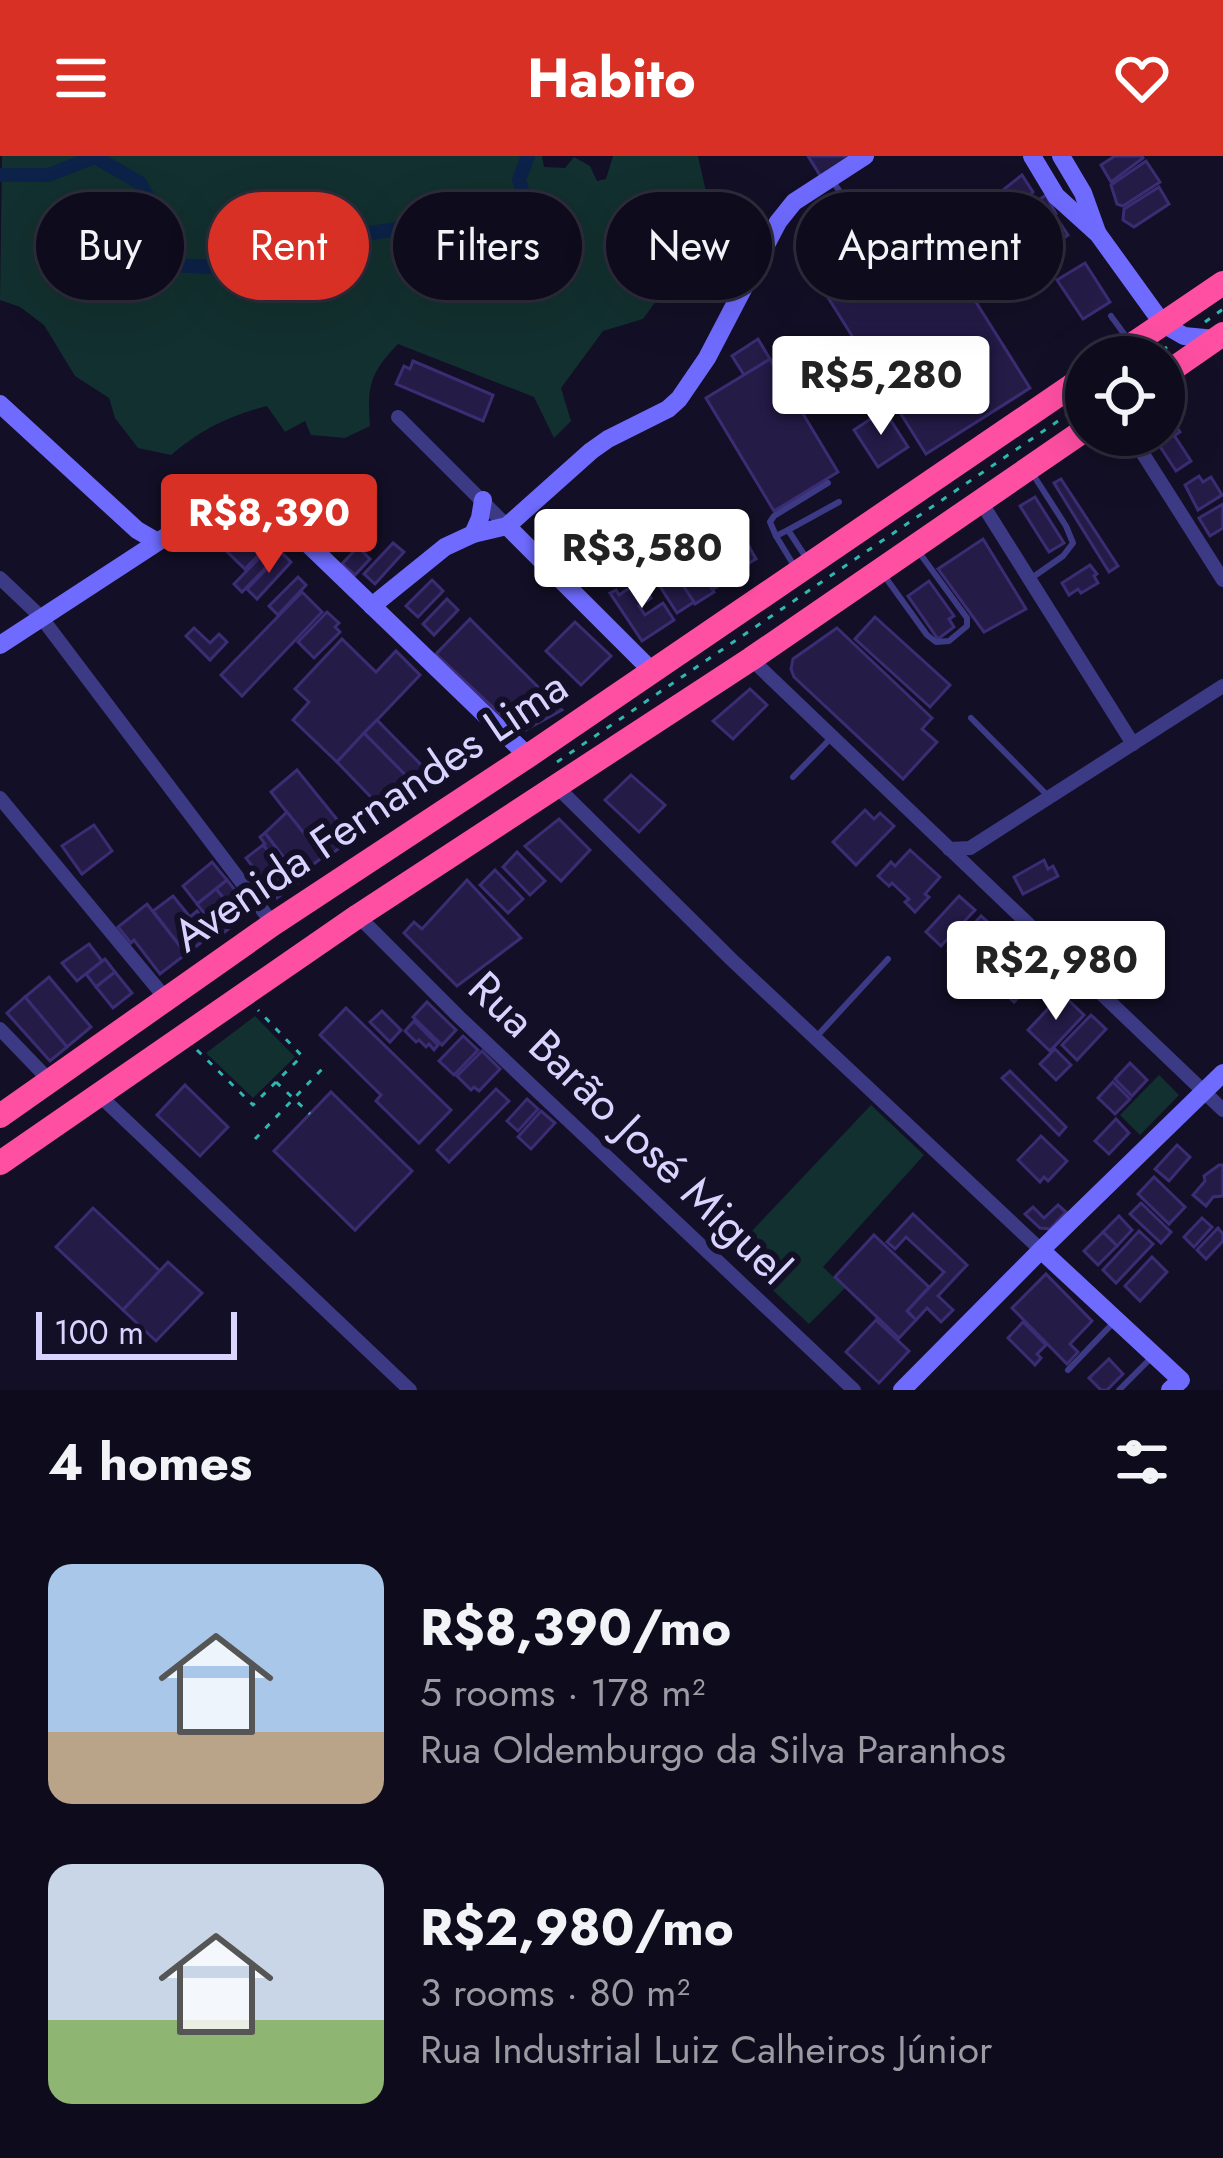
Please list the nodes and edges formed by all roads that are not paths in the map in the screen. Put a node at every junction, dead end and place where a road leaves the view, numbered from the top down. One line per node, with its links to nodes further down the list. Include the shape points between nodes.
1 (865, 156): 4 (street)
2 (1032, 156): 6 (street, via 1056,196)
3 (1061, 156): 6 (street)
4 (830, 178): 5 (lane); 24 (street, via 778,222 679,399 591,451)
5 (839, 192)
6 (1098, 234): 9 (street)
7 (1223, 283): 9 (highway)
8 (1111, 316): 10 (lane)
9 (1163, 324): 11 (highway); 12 (street, via 1184,336)
10 (1118, 336)
11 (1145, 336)
12 (1219, 336): 13 (highway)
13 (1185, 360)
14 (1065, 395): 30 (highway, Avenida Fernandes Lima)
15 (0, 404): 28 (street)
16 (398, 417): 21 (street)
17 (1065, 444): 19 (highway, Avenida Fernandes Lima)
18 (1144, 456): 34 (street)
19 (1029, 469): 23 (highway, Avenida Fernandes Lima); 33 (lane, via 1073,543)
20 (828, 483): 27 (lane, via 774,516)
21 (483, 500): 24 (street); 26 (street)
22 (838, 502): 25 (lane)
23 (981, 502): 29 (highway, Avenida Fernandes Lima); 33 (street)
24 (507, 526): 26 (street); 39 (street)
25 (788, 530): 27 (lane); 30 (lane)
26 (472, 534): 35 (street, via 433,554)
27 (776, 536): 30 (lane)
28 (148, 546): 35 (street, via 242,494 262,502); 36 (street)
29 (916, 548): 31 (highway, Avenida Fernandes Lima); 31 (lane, via 967,618 949,640 927,635)
30 (804, 568): 39 (highway, Avenida Fernandes Lima)
31 (880, 571): 38 (highway, Avenida Fernandes Lima)
32 (0, 578): 36 (street)
33 (1030, 579): 43 (street)
34 (1223, 580)
35 (372, 606): 44 (street)
36 (41, 617): 37 (street); 53 (street)
37 (0, 645)
38 (752, 659): 42 (street); 46 (highway, Avenida Fernandes Lima)
39 (652, 671): 44 (highway, Avenida Fernandes Lima)
40 (1223, 686): 43 (street)
41 (971, 718): 47 (lane)
42 (832, 737): 45 (lane); 50 (street)
43 (1133, 743): 47 (street)
44 (528, 756): 53 (highway, Avenida Fernandes Lima)
45 (793, 777)
46 (557, 787): 52 (highway, Avenida Fernandes Lima); 57 (street)
47 (1049, 797): 49 (street)
48 (0, 798): 55 (street)
49 (970, 848): 50 (street); 51 (street)
50 (949, 849): 51 (street)
51 (970, 870): 60 (street)
52 (358, 916): 61 (highway, Avenida Fernandes Lima); 71 (street, Rua Barão José Miguel)
53 (273, 924): 55 (highway, Avenida Fernandes Lima)
54 (888, 959): 57 (lane)
55 (167, 1000): 59 (highway, Avenida Fernandes Lima)
56 (0, 1029): 59 (street)
57 (816, 1038): 65 (street)
58 (1223, 1072): 60 (street)
59 (51, 1082): 63 (highway, Avenida Fernandes Lima)
60 (1204, 1091): 62 (street); 65 (street)
61 (100, 1096): 64 (highway, Avenida Fernandes Lima); 70 (street)
62 (1223, 1110)
63 (0, 1116)
64 (0, 1163)
65 (1041, 1250): 66 (street); 72 (street)
66 (1116, 1320): 67 (street); 68 (lane)
67 (1154, 1355): 69 (street); 73 (lane)
68 (1068, 1370)
69 (1181, 1386)
70 (410, 1390)
71 (854, 1390)
72 (902, 1390)
73 (1119, 1390)

